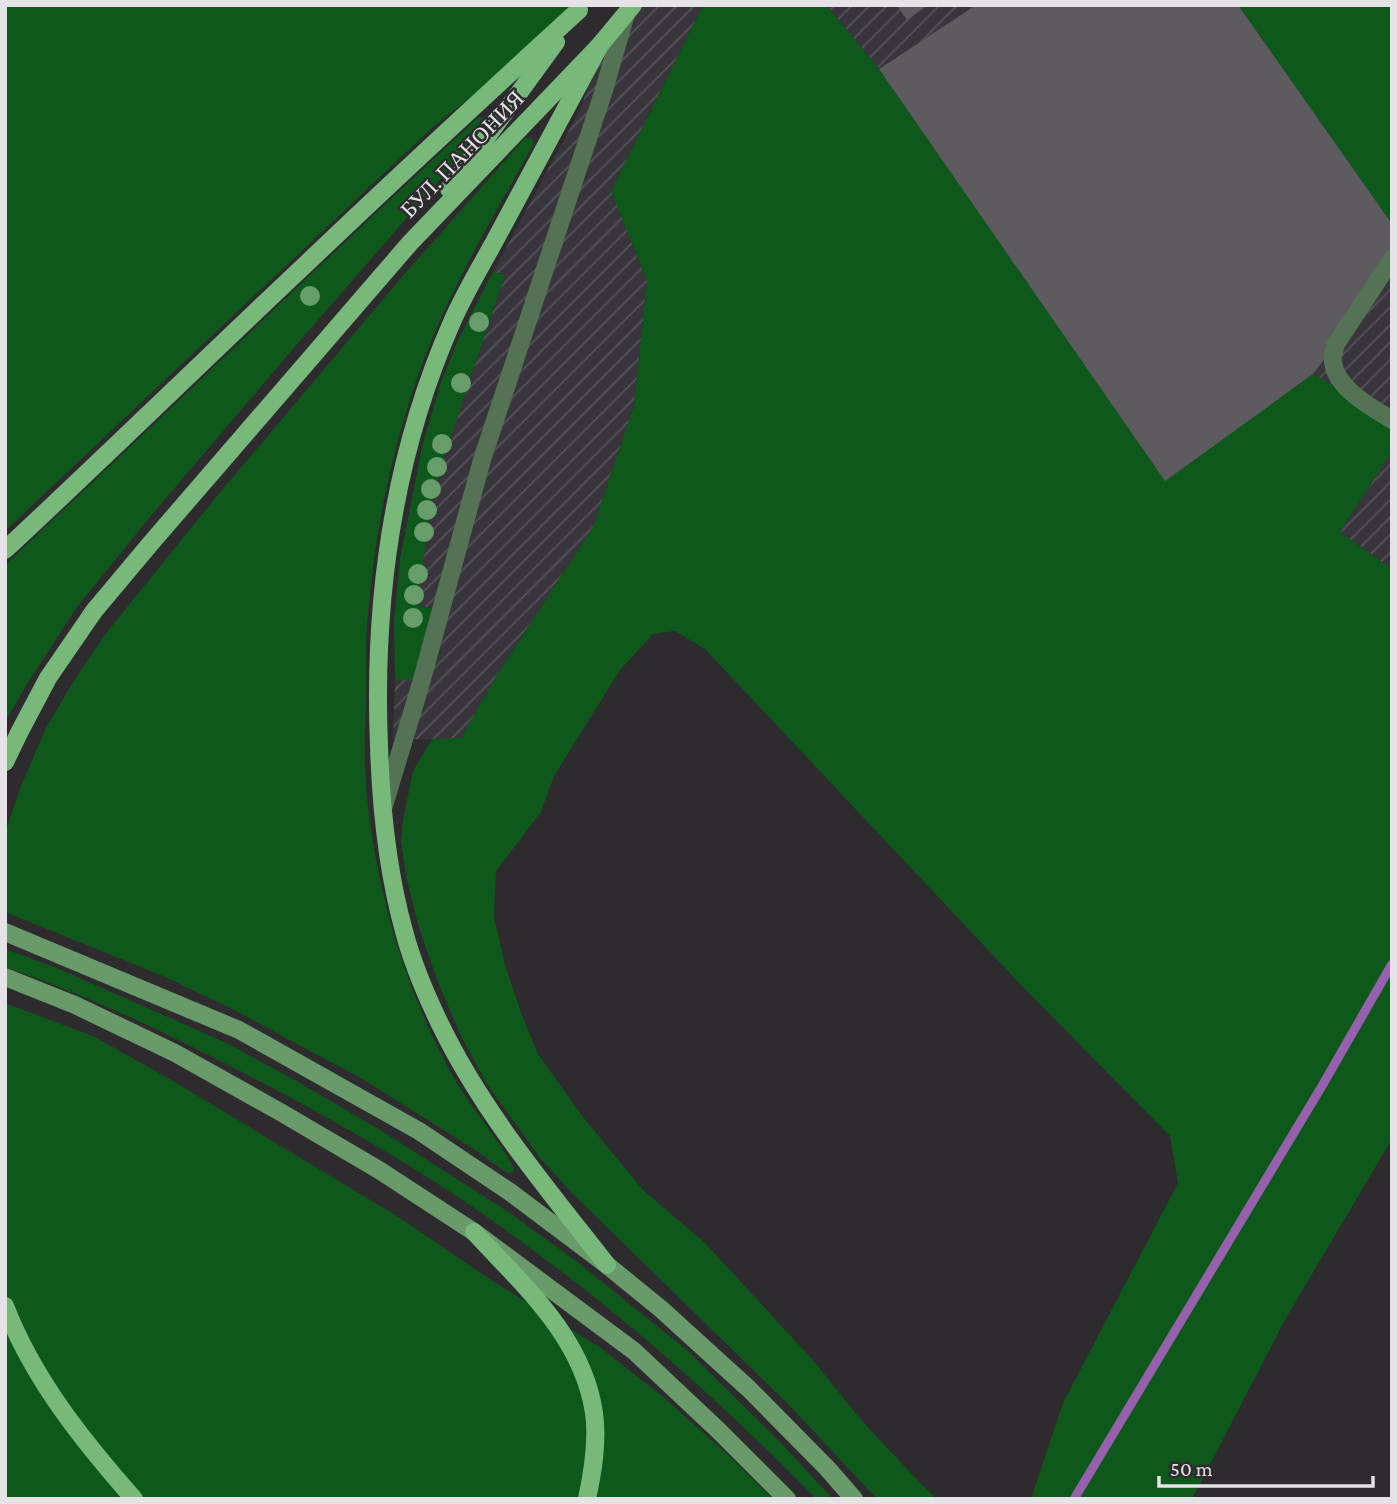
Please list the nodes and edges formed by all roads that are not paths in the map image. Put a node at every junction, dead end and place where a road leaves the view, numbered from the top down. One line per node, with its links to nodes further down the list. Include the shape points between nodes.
1 (581, 8): 4 (main road, БУЛ. ПАНОНИЯ); 7 (main road)
2 (630, 10): 3 (main road, БУЛ. ПАНОНИЯ); 9 (street, via 482,460)
3 (600, 45): 4 (main road, БУЛ. ПАНОНИЯ); 9 (main road, via 452,320 421,403 398,488 386,565 378,651)
4 (410, 243): 8 (main road, via 94,611 48,678)
5 (1392, 259): 6 (street, via 1336,344 1332,360 1338,378)
6 (1392, 420)
7 (5, 550)
8 (5, 762)
9 (382, 813): 13 (main road, via 405,935 439,1023 512,1144)
10 (5, 932): 13 (street, via 239,1030 287,1056 419,1131)
11 (5, 977): 12 (street, via 175,1053 379,1170)
12 (474, 1232): 16 (main road, via 562,1330 578,1361 594,1413); 17 (street, via 634,1351)
13 (607, 1265): 18 (street, via 749,1389)
14 (5, 1306): 15 (main road, via 37,1372 70,1421)
15 (134, 1499)
16 (587, 1499)
17 (787, 1499)
18 (854, 1499)

